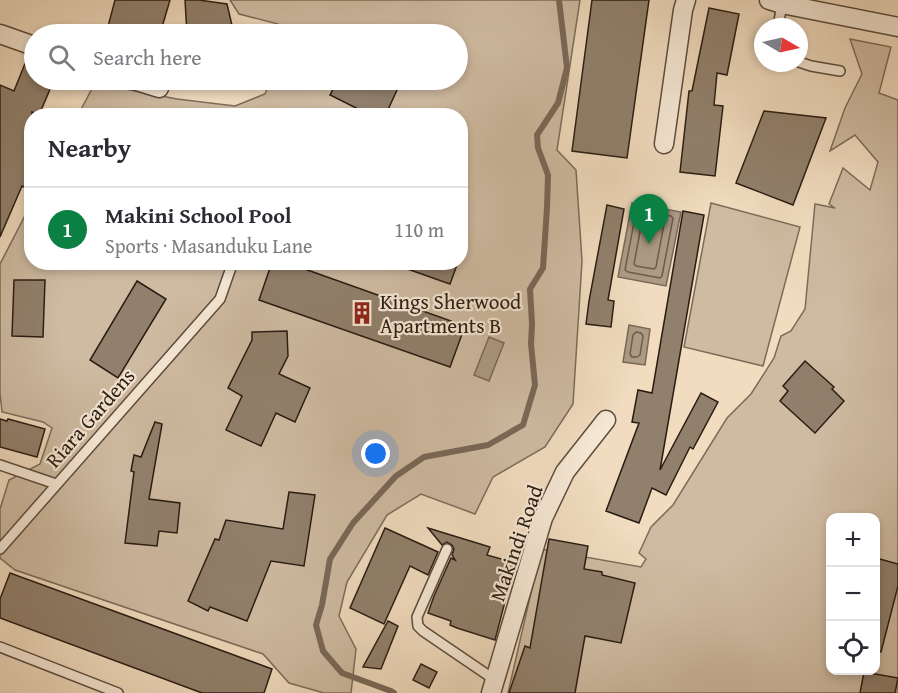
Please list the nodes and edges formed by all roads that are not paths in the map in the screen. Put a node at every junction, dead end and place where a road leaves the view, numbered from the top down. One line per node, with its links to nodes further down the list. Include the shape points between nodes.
1 (686, 0): 9 (street)
2 (775, 2): 3 (lane); 4 (street)
3 (777, 18)
4 (898, 27)
5 (0, 34): 6 (street)
6 (24, 42)
7 (808, 65): 8 (lane)
8 (840, 71)
9 (664, 144)
10 (230, 270): 13 (lane, Riara Gardens, via 220,299)
11 (606, 420): 17 (street, Makindi Road, via 565,472 543,518)
12 (0, 465): 13 (lane)
13 (56, 484): 14 (lane, Riara Gardens)
14 (0, 549)
15 (447, 549): 17 (lane, via 417,618 418,626)
16 (0, 647): 18 (lane)
17 (493, 686)
18 (118, 693)

